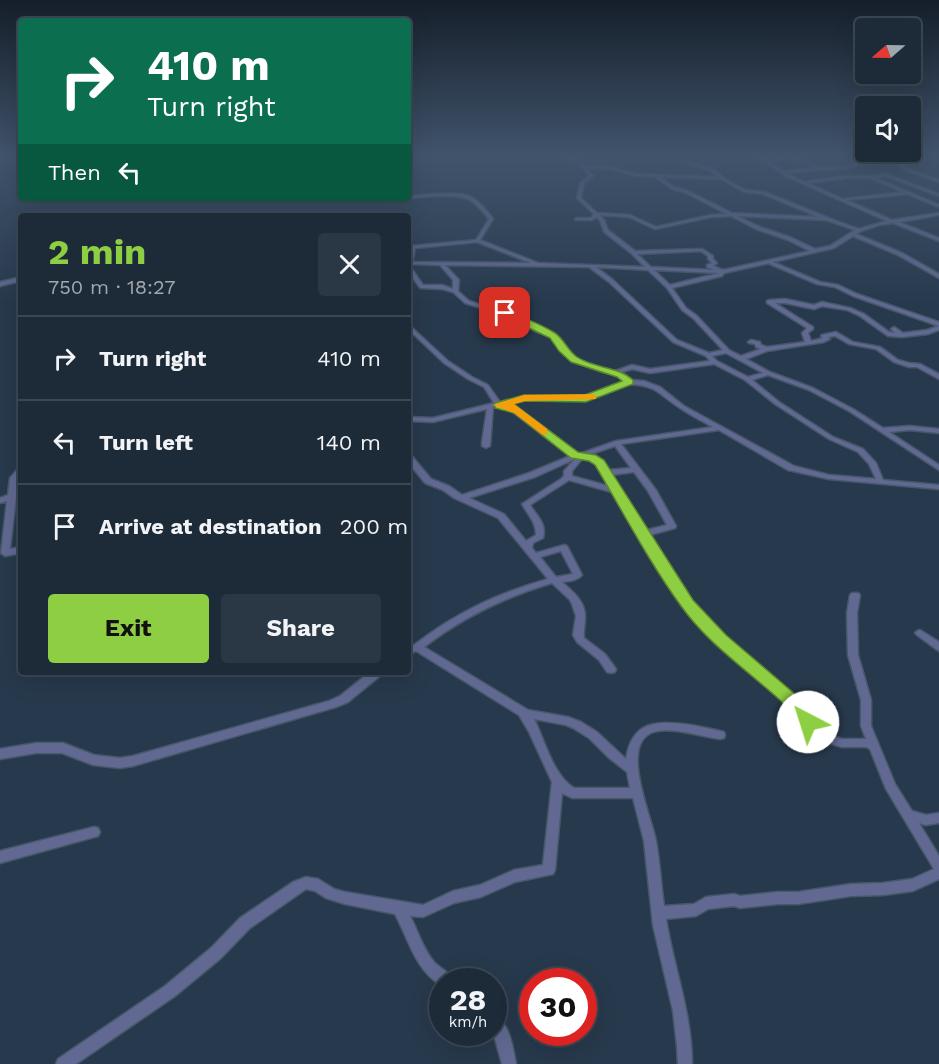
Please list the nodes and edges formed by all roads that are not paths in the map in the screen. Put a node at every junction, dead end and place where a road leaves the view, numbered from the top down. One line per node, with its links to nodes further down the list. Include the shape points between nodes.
1 (478, 206): 14 (street, via 491,219)
2 (588, 206): 6 (street)
3 (714, 206): 7 (street)
4 (794, 206): 10 (street)
5 (858, 206): 11 (street)
6 (596, 214): 7 (street, via 630,216 655,228); 9 (street, via 592,219); 16 (street, via 606,231)
7 (731, 214): 10 (street); 15 (street)
8 (939, 214): 11 (street)
9 (577, 219)
10 (825, 219): 12 (street)
11 (891, 221): 12 (street); 13 (street)
12 (857, 232): 15 (street, via 832,247); 26 (street)
13 (939, 240)
14 (477, 241): 17 (street, via 413,248); 21 (street)
15 (815, 251): 18 (street)
16 (634, 253): 24 (street); 25 (street, via 706,251 715,263 710,266)
17 (411, 259)
18 (771, 262): 25 (street); 31 (street)
19 (411, 264): 20 (street)
20 (442, 264): 21 (street); 30 (street, via 456,280)
21 (538, 264): 22 (street)
22 (591, 266): 24 (street); 39 (street, via 668,336)
23 (411, 269): 30 (street, via 422,287)
24 (651, 269): 25 (street); 29 (street)
25 (722, 272): 29 (street)
26 (939, 276)
27 (18, 280): 28 (street)
28 (0, 284)
29 (669, 287): 38 (street, via 684,309)
30 (455, 291): 43 (street, via 467,302 516,316 554,336 574,360)
31 (939, 325): 34 (street, via 928,332)
32 (411, 329): 48 (street, via 446,362 486,386)
33 (894, 329): 34 (street)
34 (902, 335): 36 (street, via 888,334 848,309 769,302 811,328 805,333)
35 (751, 342): 37 (street)
36 (808, 342): 37 (street); 45 (street, via 836,334 850,343 878,348 902,364 918,364)
37 (766, 349): 40 (street)
38 (727, 351): 39 (street); 40 (street)
39 (708, 355): 41 (street)
40 (744, 360): 42 (street); 44 (street)
41 (715, 362): 42 (street); 43 (street, via 650,371 632,367)
42 (726, 368): 46 (street)
43 (615, 373): 47 (street)
44 (768, 373): 46 (street); 52 (street, via 811,389)
45 (939, 377)
46 (747, 380): 63 (street, via 832,439 860,450 878,471)
47 (629, 382): 48 (street, via 586,398 524,398); 51 (street, via 658,388 676,404)
48 (499, 405): 49 (street); 56 (street, via 518,411)
49 (490, 408): 50 (street, via 433,420); 55 (street)
50 (411, 419)
51 (721, 428): 54 (street); 63 (street, via 791,468 822,476)
52 (882, 430): 53 (street); 58 (street)
53 (939, 431)
54 (616, 443): 56 (street); 59 (street)
55 (486, 446)
56 (578, 455): 60 (street, via 600,462); 62 (street); 67 (street)
57 (411, 460): 67 (street, via 428,482)
58 (939, 468)
59 (636, 469): 60 (street); 69 (street, via 672,526)
60 (606, 473): 65 (street)
61 (18, 474): 66 (street)
62 (568, 477): 65 (street); 70 (street, via 526,504 542,532)
63 (880, 482): 64 (street)
64 (939, 488)
65 (617, 491): 69 (street)
66 (12, 496): 68 (street); 71 (street, via 5,553)
67 (462, 498): 70 (street, via 501,516)
68 (0, 501)
69 (644, 534): 82 (street, via 687,604 720,639 790,699 808,722 829,739)
70 (528, 546): 72 (street)
71 (18, 551)
72 (534, 556): 73 (street); 73 (street, via 564,548 578,575)
73 (554, 580): 77 (street, via 496,597); 78 (street, via 577,604 580,640)
74 (855, 594): 82 (street, via 853,655 867,700 866,726)
75 (920, 633): 76 (street)
76 (939, 647)
77 (412, 648): 80 (street)
78 (611, 669)
79 (373, 675): 83 (street, via 332,704 133,761 93,760 63,748)
80 (519, 709): 84 (street, via 577,725); 85 (street, via 531,723)
81 (720, 735): 84 (street, via 650,727 634,749)
82 (874, 746): 87 (street)
83 (0, 754)
84 (632, 770): 86 (street)
85 (558, 780): 86 (street, via 572,793); 93 (street, via 549,870 514,876 423,911)
86 (638, 793): 94 (street, via 649,833)
87 (907, 815): 88 (street, via 926,820); 91 (street)
88 (939, 818)
89 (94, 832): 90 (street)
90 (0, 857)
91 (939, 867)
92 (939, 873): 94 (street, via 913,885 893,888 734,900 706,903 696,910)
93 (399, 908): 95 (street); 97 (street, via 345,898 318,885 298,886 268,904 170,991)
94 (658, 913): 99 (street, via 680,1012)
95 (429, 968)
96 (504, 1046): 98 (street)
97 (63, 1064)
98 (509, 1064)
99 (685, 1064)

